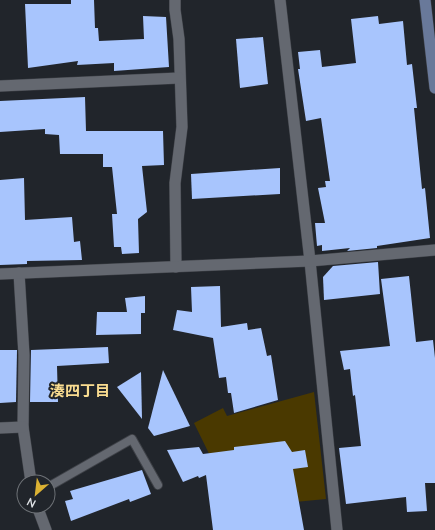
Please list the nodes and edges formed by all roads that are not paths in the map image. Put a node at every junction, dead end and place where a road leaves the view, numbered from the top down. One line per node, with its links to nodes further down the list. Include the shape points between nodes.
1 (175, 0): 4 (street)
2 (280, 0): 8 (street)
3 (425, 0): 6 (main road)
4 (179, 78): 5 (street); 9 (street, via 182,127 175,183)
5 (0, 86)
6 (435, 88)
7 (435, 250): 8 (street)
8 (310, 261): 9 (street); 19 (street)
9 (176, 267): 10 (street)
10 (19, 273): 11 (street); 12 (street, via 24,355)
11 (0, 274)
12 (23, 427): 13 (street); 14 (street)
13 (0, 428)
14 (30, 474)
15 (56, 482): 16 (lane, via 132,439)
16 (158, 485)
17 (40, 514): 18 (street)
18 (46, 530)
19 (337, 530)

